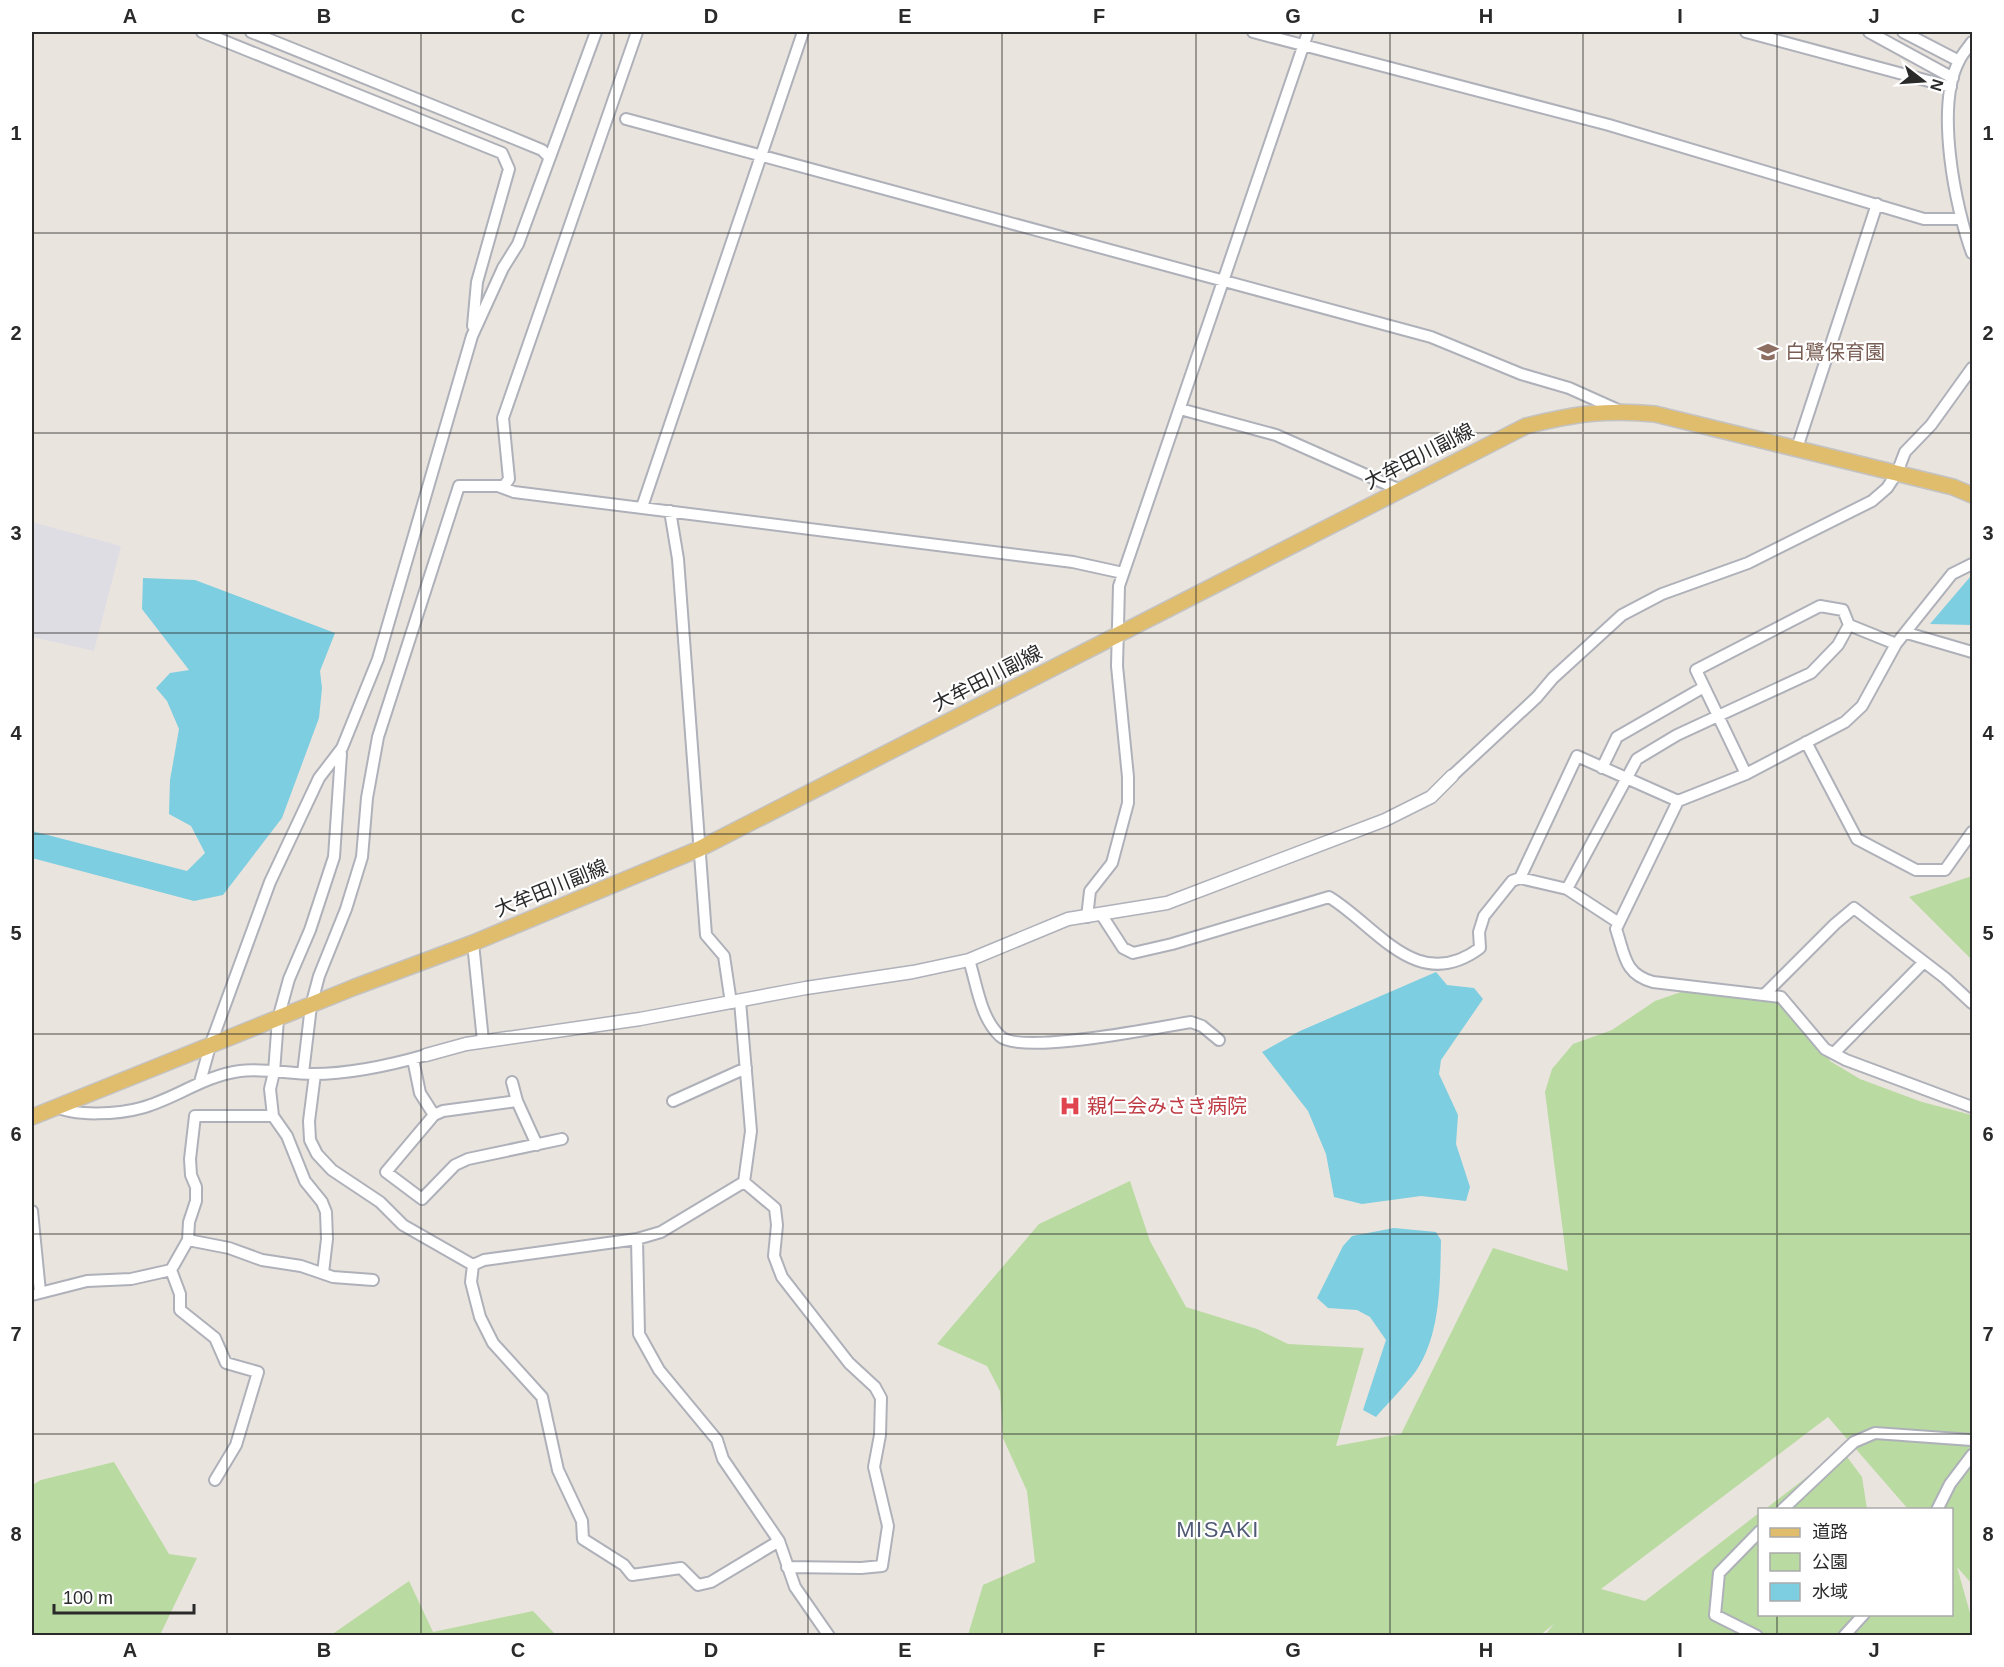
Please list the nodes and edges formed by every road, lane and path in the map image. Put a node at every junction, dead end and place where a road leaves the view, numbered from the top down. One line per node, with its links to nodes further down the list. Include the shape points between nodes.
1 (202, 32): 24 (street, via 502,153 509,169 477,282)
2 (251, 32): 19 (street, via 542,150)
3 (596, 32): 19 (street)
4 (637, 32): 30 (street, via 503,418 509,479 504,486)
5 (803, 32): 18 (street)
6 (1253, 32): 14 (street)
7 (1308, 32): 14 (street)
8 (1746, 32): 16 (street)
9 (1869, 32): 16 (street)
10 (1903, 32): 15 (street)
11 (1971, 32): 12 (street)
12 (1972, 37)
13 (1972, 42): 15 (street)
14 (1303, 45): 20 (street, via 1620,128); 23 (street)
15 (1959, 61): 16 (street)
16 (1952, 83): 21 (street, via 1950,149)
17 (626, 119): 18 (street)
18 (760, 155): 23 (street); 33 (street)
19 (549, 157): 24 (street, via 518,244)
20 (1877, 204): 21 (street, via 1924,219); 28 (street)
21 (1960, 219): 22 (street)
22 (1972, 253)
23 (1223, 279): 26 (street); 27 (street, via 1431,337)
24 (472, 336): 45 (street, via 378,659)
25 (1972, 368): 29 (street, via 1931,425 1905,452)
26 (1180, 409): 31 (street, via 1276,435); 36 (street)
27 (1618, 410): 28 (main road, 大牟田川副線, via 1698,423); 31 (main road, 大牟田川副線, via 1573,414 1526,426)
28 (1797, 448): 29 (main road, 大牟田川副線)
29 (1897, 473): 32 (main road, 大牟田川副線); 48 (street, via 1872,501 1748,563 1662,594 1622,615)
30 (498, 486): 33 (street, via 514,492); 64 (street, via 459,486 378,737 362,857)
31 (1400, 490): 39 (main road, 大牟田川副線)
32 (1972, 495)
33 (642, 507): 34 (street)
34 (670, 511): 36 (street, via 1073,562); 52 (street, via 678,559)
35 (1972, 564): 38 (street, via 1952,574)
36 (1123, 573): 39 (street)
37 (1849, 625): 40 (street); 42 (street, via 1843,610 1820,606 1696,670); 43 (street, via 1838,645 1811,673)
38 (1907, 633): 40 (street); 41 (street)
39 (1116, 635): 52 (main road, 大牟田川副線); 56 (street, via 1128,803 1112,863 1090,891)
40 (1896, 644): 44 (street, via 1862,706 1845,722)
41 (1972, 652)
42 (1704, 687): 43 (street); 46 (street, via 1617,737)
43 (1719, 716): 47 (street); 49 (street, via 1637,759)
44 (1806, 742): 47 (street); 51 (street, via 1857,839 1893,859 1916,870 1945,870)
45 (342, 748): 65 (street, via 334,857); 68 (street, via 319,778 270,882)
46 (1602, 768): 49 (street); 53 (street, via 1577,756)
47 (1746, 774): 50 (street)
48 (1452, 776): 55 (street, via 1431,797 1385,820 1167,903)
49 (1626, 779): 50 (street); 54 (street)
50 (1678, 801): 57 (street)
51 (1972, 832)
52 (699, 849): 58 (main road, 大牟田川副線); 62 (street, via 706,935 724,956)
53 (1520, 878): 54 (street); 55 (street, via 1512,881 1484,916 1480,948 1468,957 1443,964 1426,963 1397,952 1329,897 1133,953 1123,948)
54 (1567, 889): 57 (street)
55 (1101, 915): 56 (street)
56 (1087, 916): 59 (street, via 1068,919)
57 (1619, 923): 61 (street, via 1616,929 1629,970 1640,978)
58 (473, 942): 64 (main road, 大牟田川副線); 67 (street)
59 (969, 960): 62 (street); 66 (street, via 987,1022 1002,1039 1028,1045 1191,1022)
60 (1924, 962): 61 (street, via 1854,909); 63 (street); 69 (street)
61 (1764, 995): 69 (street, via 1781,997 1825,1049)
62 (736, 1002): 67 (street); 71 (street)
63 (1972, 1003)
64 (308, 1007): 65 (main road, 大牟田川副線); 73 (street)
65 (281, 1017): 68 (main road, 大牟田川副線); 72 (street)
66 (1219, 1040)
67 (483, 1041): 70 (street)
68 (210, 1046): 75 (street); 79 (main road, 大牟田川副線)
69 (1834, 1053): 80 (street)
70 (420, 1057): 74 (street); 81 (street, via 420,1093)
71 (746, 1068): 78 (street); 86 (street, via 751,1131)
72 (274, 1072): 73 (street); 75 (street, via 240,1071); 82 (street, via 270,1089)
73 (303, 1073): 74 (street)
74 (315, 1074): 90 (street, via 309,1121 310,1140 317,1154 332,1170 380,1202 403,1225)
75 (200, 1082): 79 (street, via 141,1109 65,1112)
76 (512, 1082): 77 (street)
77 (517, 1101): 81 (street); 85 (street)
78 (673, 1101)
79 (56, 1106): 83 (main road, 大牟田川副線)
80 (1972, 1107)
81 (434, 1115): 85 (street, via 386,1172 422,1199 462,1162)
82 (273, 1116): 89 (street, via 195,1116 190,1159 196,1201); 92 (street, via 287,1136 305,1181 326,1212)
83 (32, 1117)
84 (562, 1139): 85 (street)
85 (537, 1144)
86 (744, 1182): 88 (street, via 661,1232); 102 (street, via 775,1208 774,1256 782,1277 881,1398 874,1467 888,1526 882,1566)
87 (32, 1212): 94 (street)
88 (637, 1239): 90 (street, via 523,1253); 101 (street, via 639,1334 659,1370 717,1440 723,1459)
89 (188, 1240): 91 (street); 92 (street)
90 (473, 1265): 101 (street, via 471,1282 480,1317 489,1334 542,1397 558,1470 582,1521 583,1539 624,1565 632,1575 681,1568 698,1585 711,1582)
91 (171, 1270): 94 (street, via 131,1279 87,1281); 97 (street, via 180,1294 180,1310 215,1338 226,1363 258,1372 236,1445)
92 (322, 1273): 93 (street)
93 (374, 1280)
94 (36, 1293)
95 (1972, 1440): 98 (street, via 1875,1433 1854,1442)
96 (1972, 1455): 99 (street)
97 (215, 1480)
98 (1783, 1508)
99 (1938, 1508)
100 (1758, 1533): 105 (street, via 1719,1573 1715,1615)
101 (779, 1541): 102 (street)
102 (787, 1567): 104 (street, via 795,1587)
103 (1862, 1616): 106 (street)
104 (829, 1635)
105 (1757, 1635)
106 (1844, 1635)

